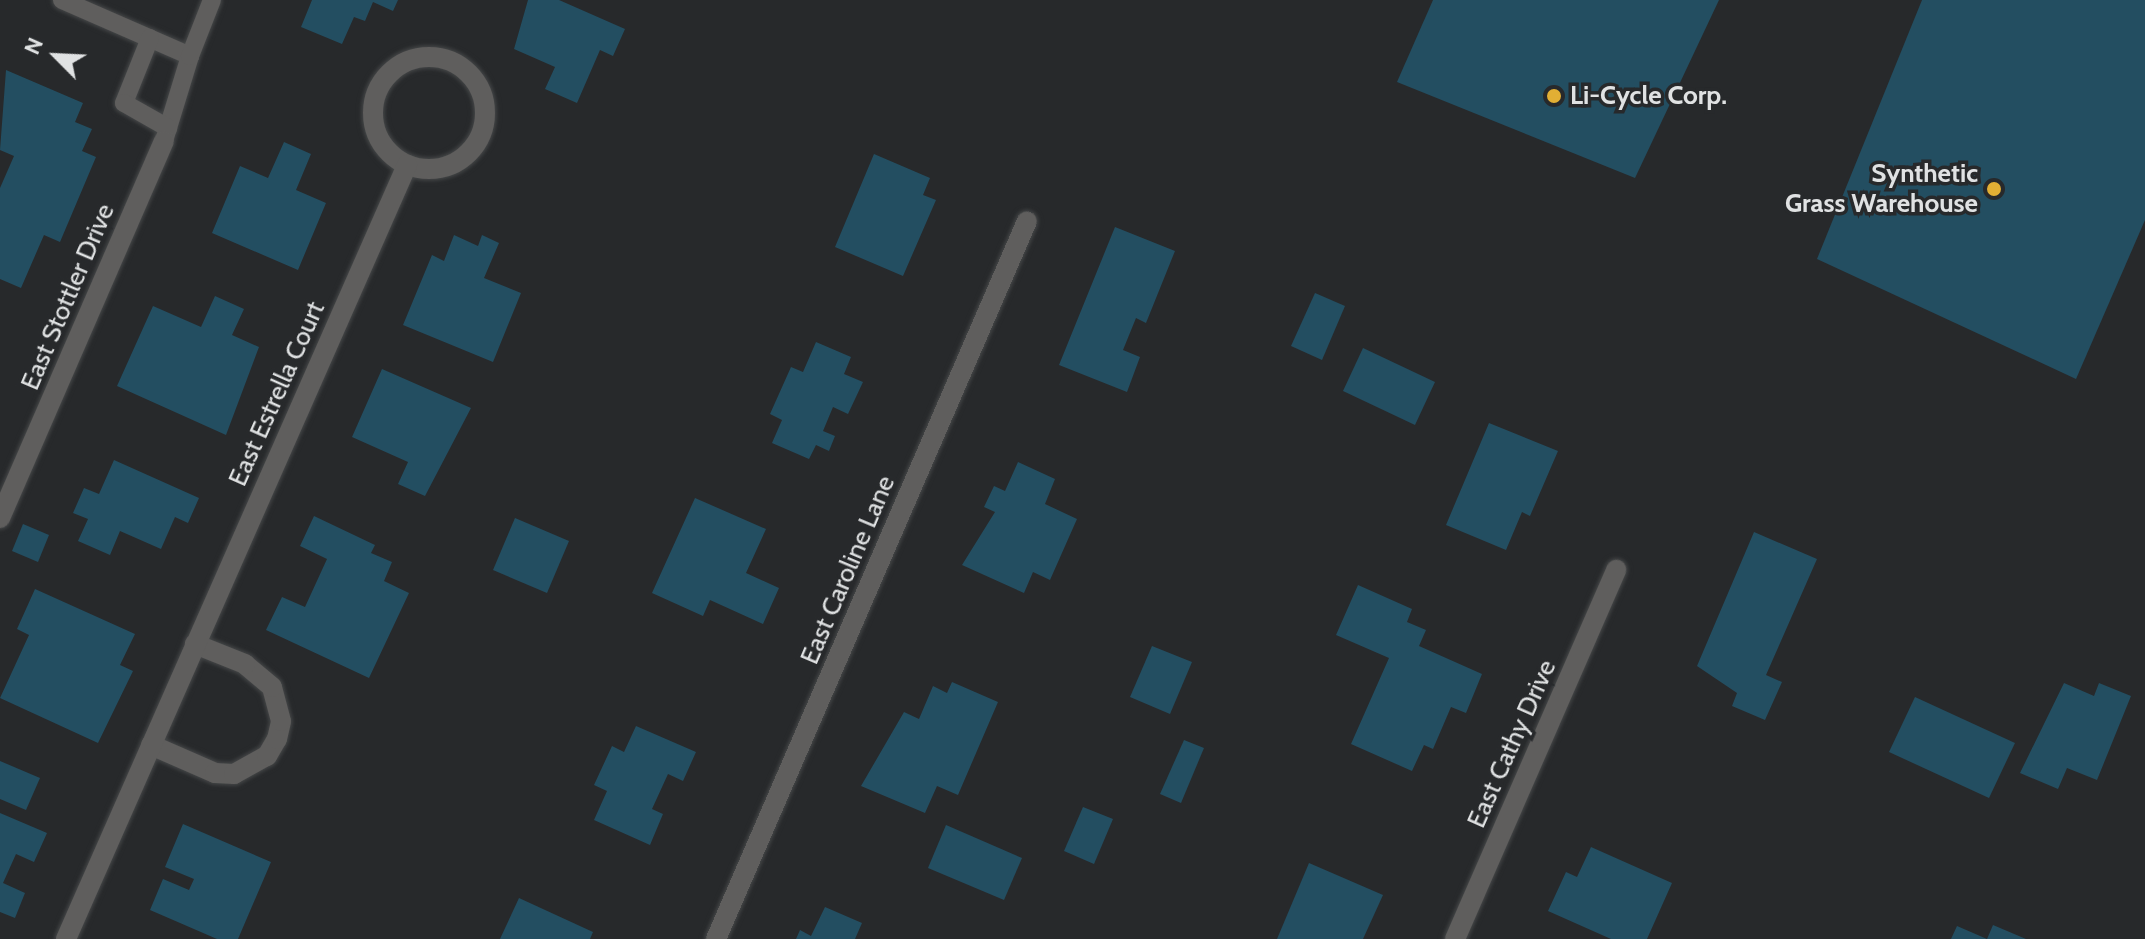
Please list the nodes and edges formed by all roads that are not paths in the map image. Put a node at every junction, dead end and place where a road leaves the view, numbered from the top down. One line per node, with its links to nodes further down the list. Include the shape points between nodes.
1 (62, 0): 3 (lane)
2 (212, 0): 4 (lane)
3 (150, 38): 4 (lane); 5 (lane, via 124,103)
4 (190, 56): 5 (lane)
5 (166, 134): 8 (street, East Stottler Drive)
6 (407, 165): 6 (street, via 438,169 456,163 481,135 484,98 477,82 449,60 413,59 384,79 376,96 376,134); 10 (street, East Estrella Court)
7 (1027, 221): 13 (street, East Caroline Lane)
8 (0, 518)
9 (1616, 570): 14 (street, East Cathy Drive)
10 (195, 644): 11 (street, East Estrella Court); 11 (street, via 245,664 272,687 281,721 277,739 267,756 234,774 215,773)
11 (151, 745): 12 (street, East Estrella Court)
12 (66, 939)
13 (716, 939)
14 (1455, 939)

